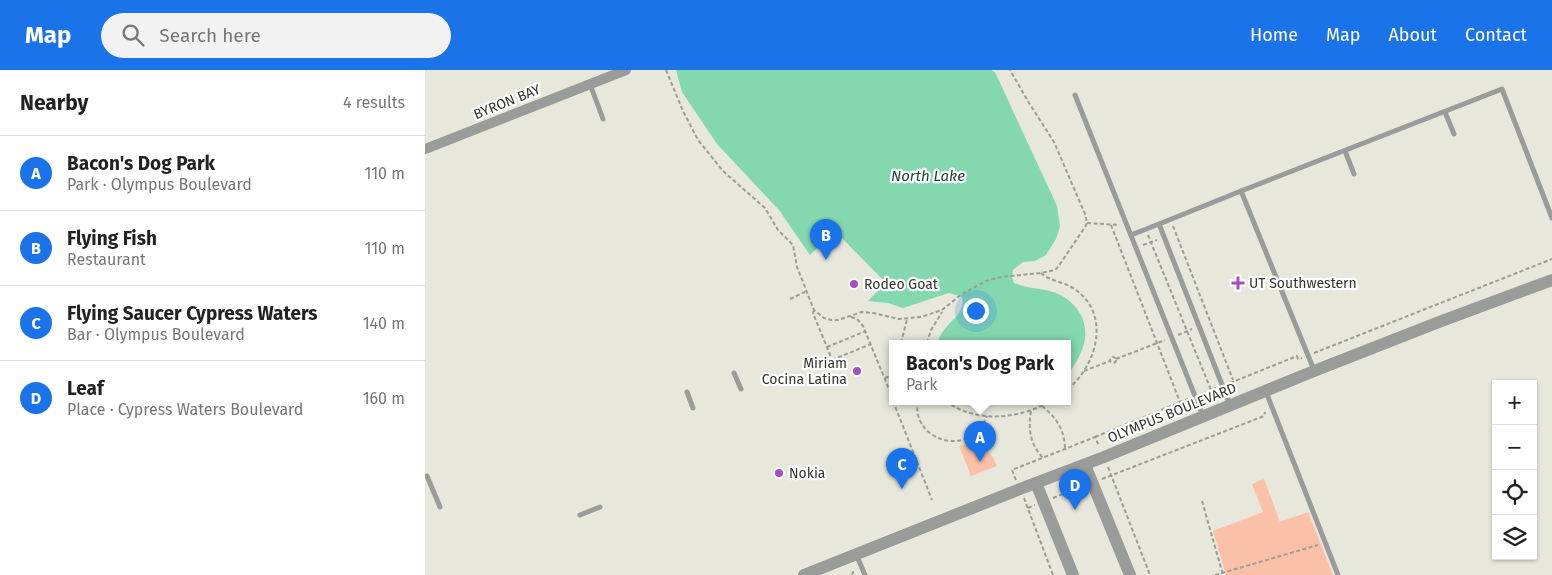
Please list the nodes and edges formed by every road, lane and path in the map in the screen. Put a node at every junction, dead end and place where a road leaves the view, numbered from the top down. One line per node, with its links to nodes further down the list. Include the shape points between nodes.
1 (626, 70): 4 (street, BYRON BAY)
2 (666, 70): 27 (path, via 698,140 723,171 765,208 778,230 793,245)
3 (1010, 70): 15 (path, via 1054,142)
4 (590, 84): 7 (lane); 9 (street, BYRON BAY)
5 (1075, 95): 16 (lane)
6 (1445, 112): 8 (lane); 10 (lane); 13 (lane, via 1502,89)
7 (603, 119)
8 (1453, 134)
9 (425, 149)
10 (1345, 151): 11 (lane); 12 (lane)
11 (1354, 174)
12 (1241, 191): 14 (lane); 43 (lane)
13 (1552, 218)
14 (1170, 220): 17 (lane); 33 (path)
15 (1087, 223): 18 (path); 25 (path, via 1058,267)
16 (1126, 224): 18 (path); 20 (lane)
17 (1159, 224): 19 (lane); 21 (lane)
18 (1111, 225): 40 (path)
19 (1146, 230): 20 (lane); 22 (path)
20 (1131, 235): 23 (lane)
21 (1164, 237): 22 (path); 34 (lane)
22 (1151, 242): 23 (path); 36 (path)
23 (1136, 248): 37 (lane)
24 (1552, 259): 43 (path)
25 (1041, 273): 30 (path, via 986,281); 46 (path, via 1075,289 1091,308 1096,325 1096,343)
26 (1552, 280): 47 (street, OLYMPUS BOULEVARD)
27 (807, 292): 28 (path); 29 (path)
28 (789, 299)
29 (814, 310): 31 (path, via 831,320); 42 (path)
30 (942, 310): 32 (path, via 921,318); 39 (path)
31 (851, 317): 32 (path, via 862,312); 35 (path, via 861,322)
32 (907, 319): 38 (path)
33 (1210, 322): 34 (path); 51 (path)
34 (1199, 326): 36 (path); 53 (lane)
35 (866, 331): 41 (path); 42 (path)
36 (1187, 331): 37 (path); 56 (path)
37 (1171, 337): 40 (path); 59 (lane)
38 (902, 340)
39 (928, 340)
40 (1157, 343): 46 (path, via 1115,359 1114,363 1110,361); 60 (path)
41 (871, 344): 44 (path); 50 (path)
42 (827, 347): 44 (path)
43 (1308, 355): 47 (lane); 51 (path, via 1299,359 1297,356)
44 (832, 360): 45 (path)
45 (817, 368)
46 (1084, 371): 52 (path)
47 (1314, 371): 57 (street, OLYMPUS BOULEVARD)
48 (734, 373): 54 (lane)
49 (889, 376): 50 (path)
50 (884, 378): 55 (path)
51 (1233, 381): 53 (path)
52 (1071, 386)
53 (1222, 386): 56 (path); 64 (lane)
54 (741, 389)
55 (889, 390)
56 (1211, 390): 59 (path)
57 (1265, 391): 64 (street, OLYMPUS BOULEVARD); 90 (lane)
58 (687, 392): 66 (lane)
59 (1195, 396): 60 (path); 70 (lane)
60 (1180, 402): 71 (path)
61 (895, 405): 83 (path)
62 (918, 405): 69 (path, via 923,426 935,437 952,442 976,433)
63 (953, 405): 69 (path, via 963,411)
64 (1230, 405): 70 (street, OLYMPUS BOULEVARD)
65 (1042, 406): 67 (path); 73 (path, via 1059,423 1064,433)
66 (693, 408)
67 (1031, 410): 69 (path); 74 (path, via 1030,436)
68 (1267, 410): 78 (path, via 1264,416)
69 (987, 416)
70 (1203, 416): 75 (street, OLYMPUS BOULEVARD)
71 (1095, 437): 72 (path); 73 (path)
72 (1099, 446)
73 (1065, 450): 74 (path)
74 (1043, 458): 79 (path, via 1012,470)
75 (1085, 464): 80 (street); 81 (street, OLYMPUS BOULEVARD)
76 (1107, 466): 78 (path)
77 (427, 476): 86 (lane)
78 (1111, 476): 80 (path); 100 (path)
79 (1016, 480)
80 (1093, 482): 85 (path); 99 (street)
81 (1036, 483): 85 (street); 91 (street, OLYMPUS BOULEVARD)
82 (1023, 498): 88 (path)
83 (932, 500)
84 (1202, 500): 93 (path)
85 (1043, 502): 88 (path); 98 (street)
86 (440, 507)
87 (600, 507): 89 (lane)
88 (1028, 508): 97 (path)
89 (580, 515)
90 (1326, 542): 93 (path); 102 (lane)
91 (856, 554): 94 (street, OLYMPUS BOULEVARD); 96 (lane)
92 (854, 569): 95 (path)
93 (1223, 574): 101 (path)
94 (804, 575)
95 (852, 575)
96 (865, 575)
97 (1053, 575)
98 (1073, 575)
99 (1130, 575)
100 (1150, 575)
101 (1215, 575)
102 (1339, 575)

